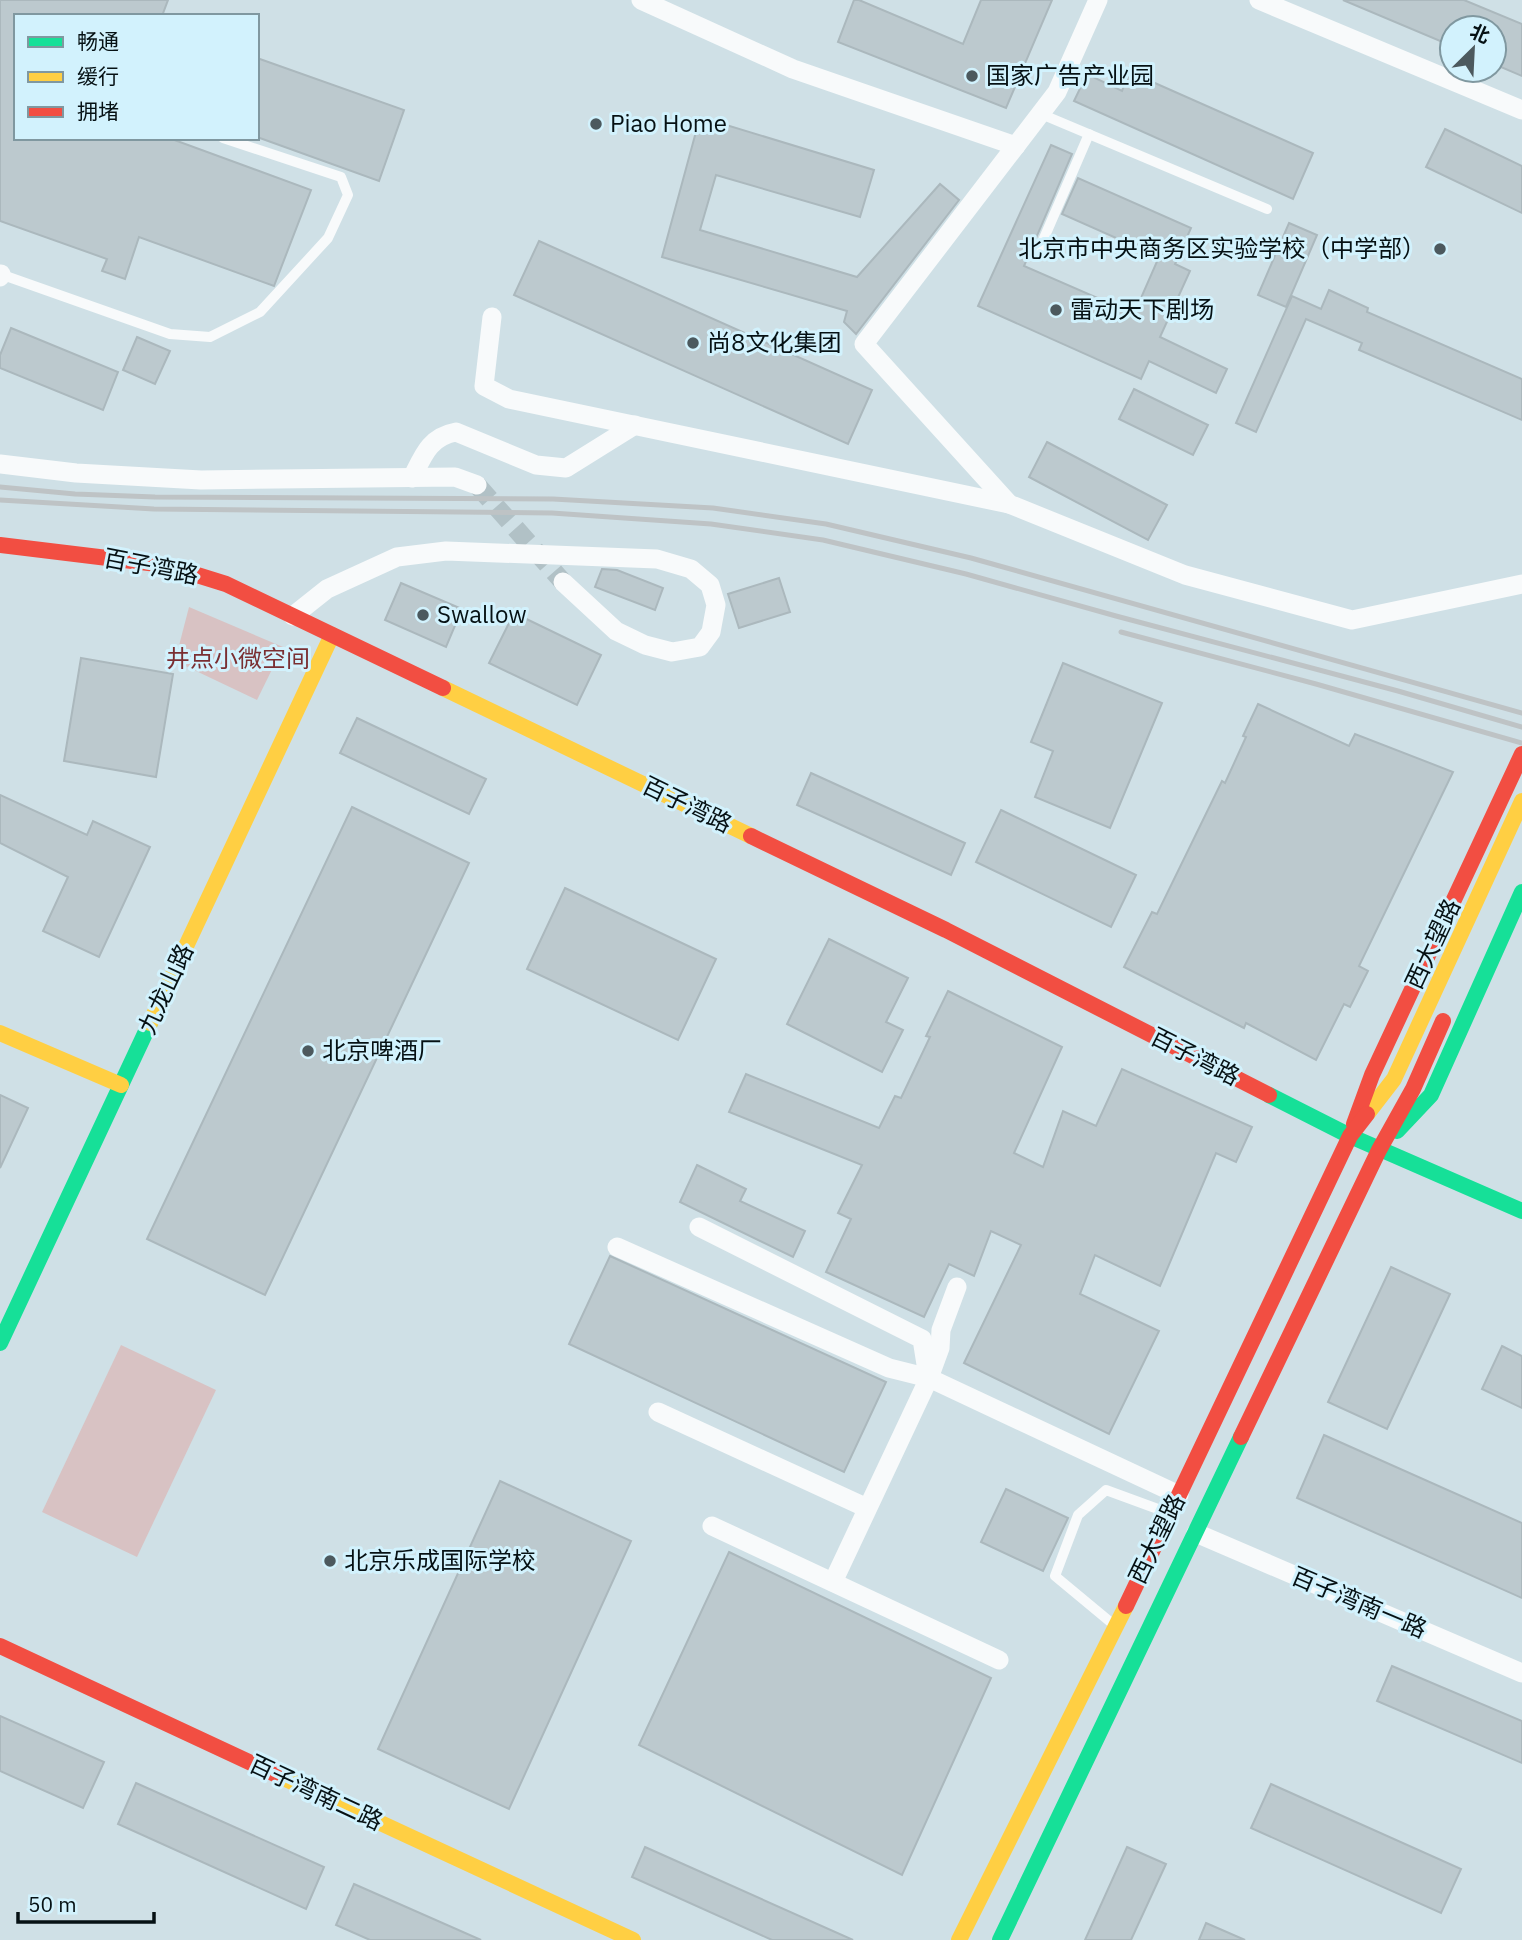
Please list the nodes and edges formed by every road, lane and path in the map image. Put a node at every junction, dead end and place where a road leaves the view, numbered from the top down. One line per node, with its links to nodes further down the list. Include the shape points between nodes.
1 (642, 0): 8 (street, via 793,69)
2 (1098, 0): 5 (street, via 1057,92)
3 (1259, 0): 4 (street)
4 (1522, 110)
5 (1041, 114): 6 (lane); 8 (street)
6 (1089, 134): 9 (lane); 10 (lane)
7 (229, 140): 11 (lane, via 341,177 348,195 328,238 260,312 210,337 170,334)
8 (1016, 146): 17 (street, via 864,344)
9 (1267, 209)
10 (1038, 252)
11 (0, 275)
12 (492, 317): 13 (street, via 484,386 509,399)
13 (635, 425): 15 (street, via 566,468 537,465 456,432 443,434 427,447); 17 (street)
14 (0, 464): 15 (street, via 201,480)
15 (412, 478): 16 (street, via 455,477)
16 (477, 485)
17 (1009, 504): 20 (street, via 1185,575 1352,620)
18 (0, 545): 21 (street, 百子湾路, via 165,565 226,583)
19 (564, 582): 21 (street, via 616,631 645,645 672,652 700,646 711,632 716,606 710,585 691,569 657,559 631,558 446,551 397,557 327,589)
20 (1522, 584)
21 (293, 616): 22 (street, 百子湾路)
22 (332, 635): 28 (street, 九龙山路); 29 (street, 百子湾路, via 946,930)
23 (1522, 754): 29 (street, 西大望路, via 1372,1075)
24 (1522, 801): 29 (street, 西大望路, via 1394,1079)
25 (1522, 892): 30 (street, 西大望路, via 1431,1094)
26 (1451, 1004): 30 (street, 西大望路, via 1413,1089)
27 (0, 1033): 28 (street)
28 (121, 1085): 35 (street, 九龙山路)
29 (1350, 1136): 30 (street, 百子湾路); 38 (street, 西大望路)
30 (1379, 1150): 31 (street); 42 (street, 西大望路)
31 (1522, 1211)
32 (699, 1227): 36 (street, via 922,1339)
33 (617, 1247): 36 (street, via 889,1368)
34 (957, 1287): 36 (street)
35 (0, 1343)
36 (929, 1378): 38 (street); 39 (street)
37 (658, 1412): 39 (street)
38 (1179, 1495): 40 (street, 西大望路)
39 (867, 1508): 43 (street)
40 (1170, 1513): 44 (street, 西大望路); 44 (lane, via 1105,1490 1078,1515 1055,1576)
41 (712, 1526): 43 (street)
42 (1196, 1533): 47 (street, 百子湾南一路); 50 (street, 西大望路)
43 (833, 1582): 46 (street)
44 (1116, 1626): 49 (street, 西大望路)
45 (0, 1646): 48 (street, 百子湾南二路)
46 (999, 1660)
47 (1522, 1672)
48 (633, 1940)
49 (959, 1940)
50 (1000, 1940)

